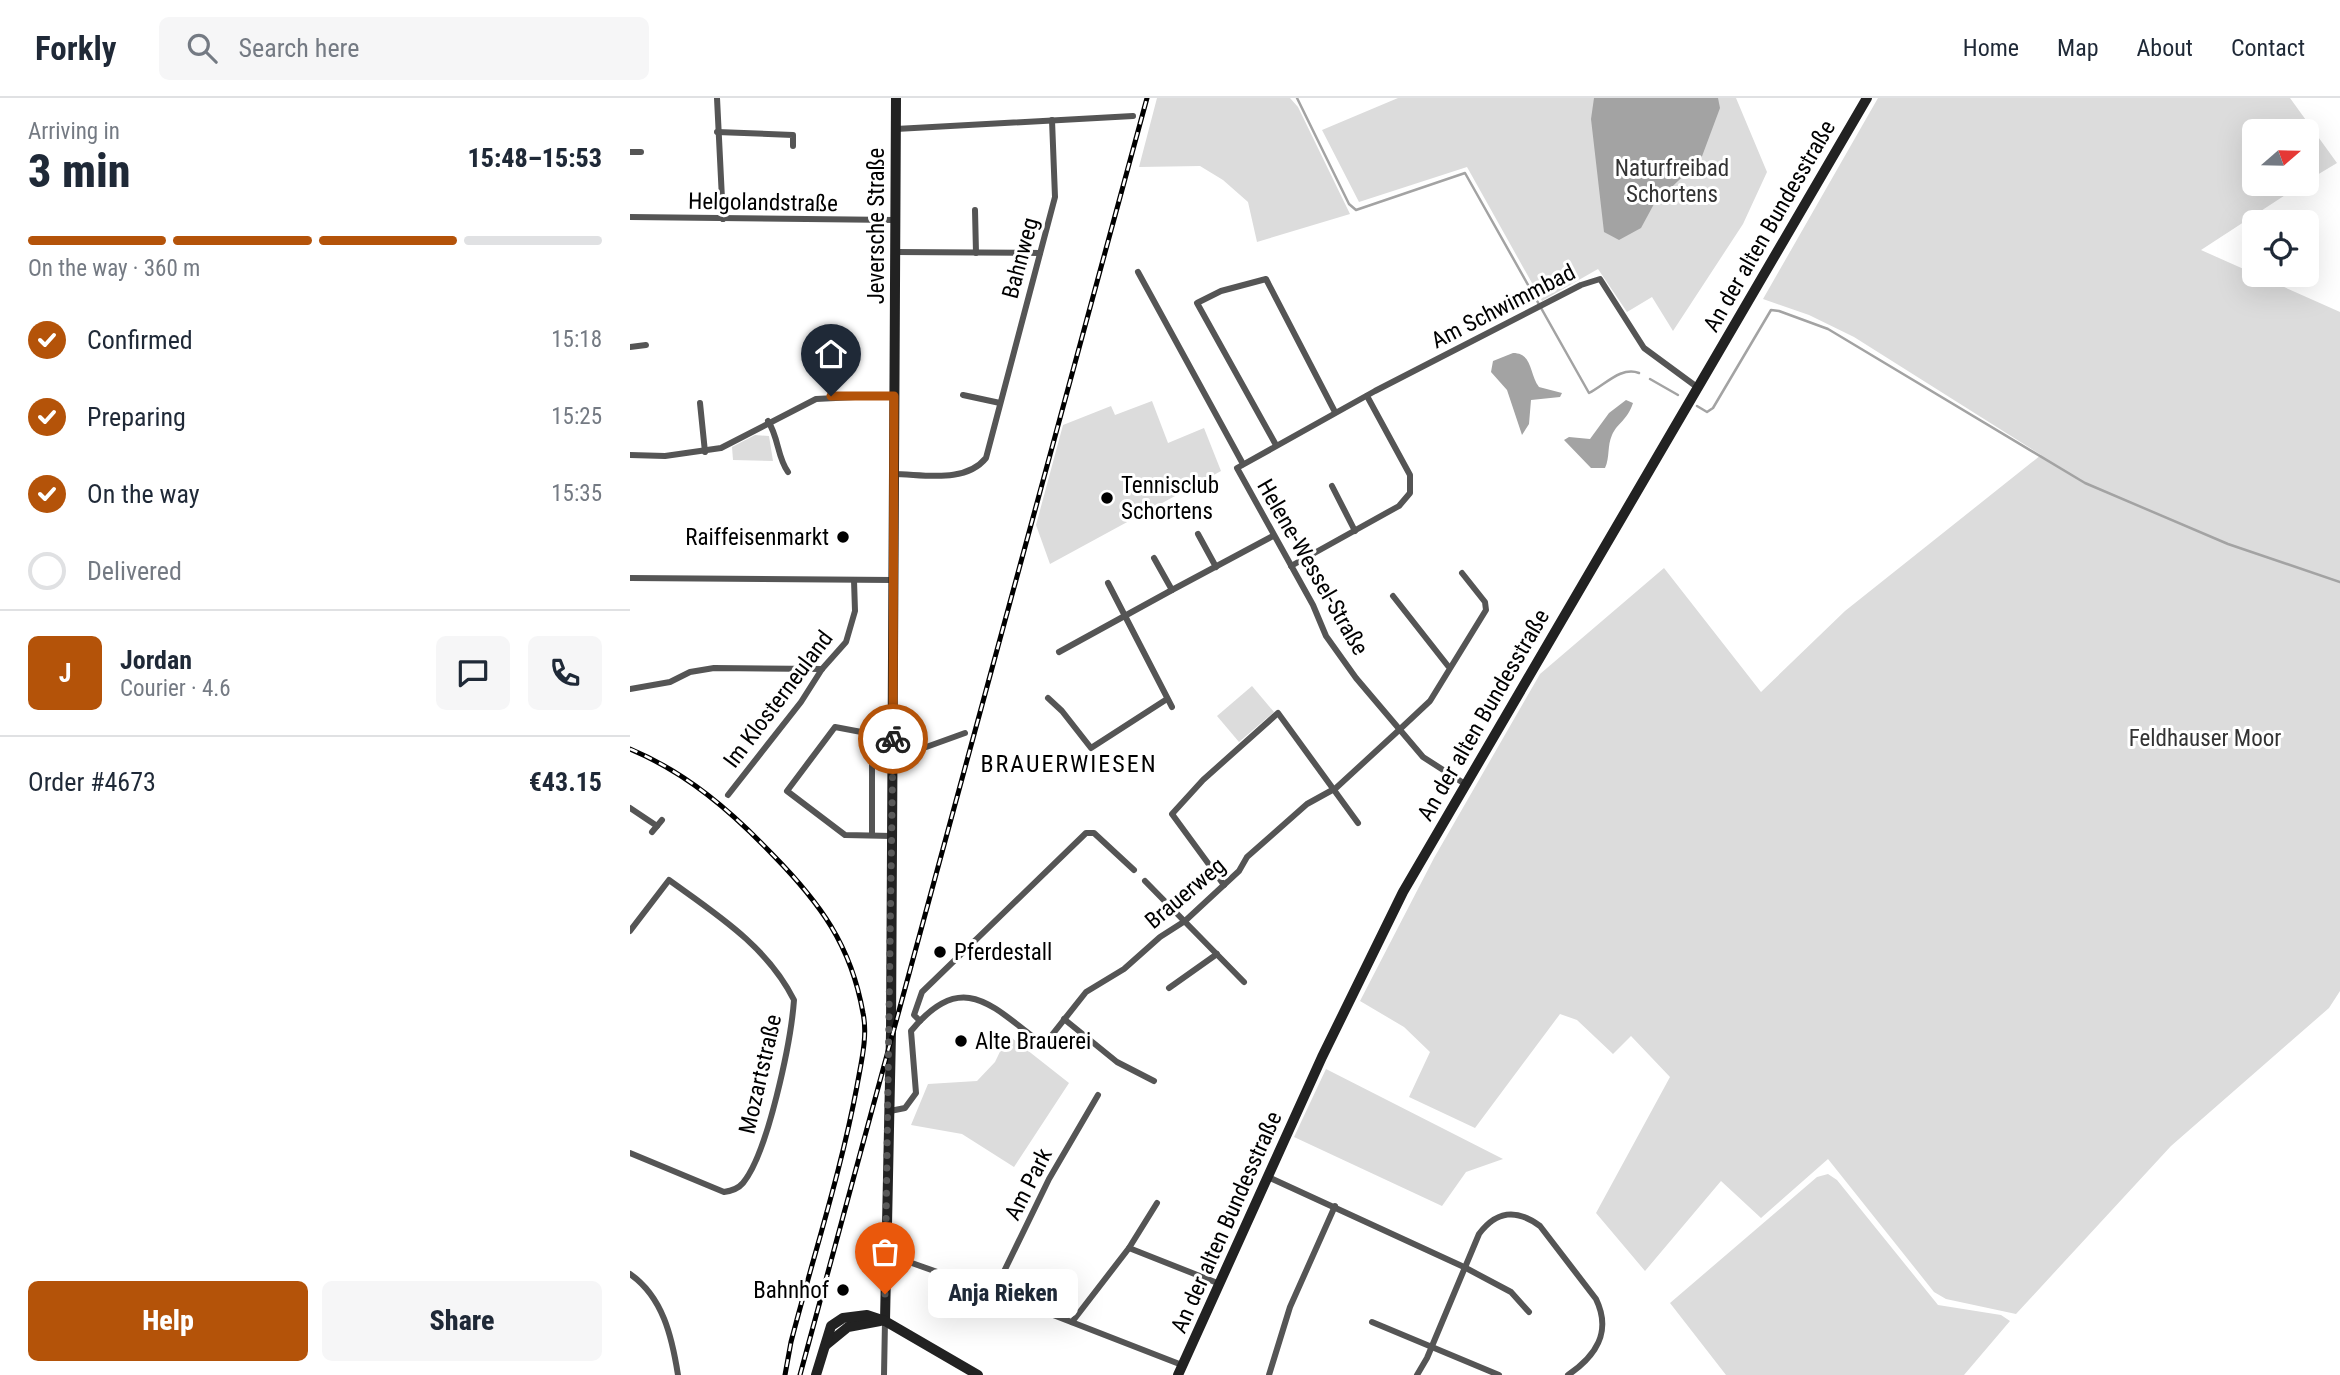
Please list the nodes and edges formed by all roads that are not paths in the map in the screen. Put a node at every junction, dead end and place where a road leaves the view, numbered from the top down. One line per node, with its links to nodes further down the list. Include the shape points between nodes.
1 (717, 98): 7 (street)
2 (896, 98): 6 (street, Jeversche Straße)
3 (1867, 98): 21 (street, An der alten Bundesstraße)
4 (1133, 116): 5 (street)
5 (1052, 120): 6 (street); 17 (street, Bahnweg, via 1055,197)
6 (896, 129): 14 (street, Jeversche Straße)
7 (717, 132): 8 (street, via 793,135); 13 (street)
8 (793, 146)
9 (630, 152): 10 (street)
10 (640, 152)
11 (975, 210): 16 (street)
12 (630, 218): 13 (street, Helgolandstraße)
13 (723, 219): 14 (street, Helgolandstraße)
14 (895, 220): 15 (street, Jeversche Straße)
15 (895, 252): 16 (street); 23 (street, Jeversche Straße)
16 (976, 253): 17 (street)
17 (1040, 253): 26 (street, Bahnweg)
18 (1138, 272): 32 (street)
19 (646, 345): 20 (street)
20 (630, 347)
21 (1697, 387): 24 (street, Am Schwimmbad, via 1644,348 1600,279 1536,307); 60 (street, An der alten Bundesstraße)
22 (963, 395): 26 (street)
23 (894, 396): 28 (street, via 816,399); 34 (street, Jeversche Straße)
24 (1367, 396): 27 (street, Helene-Wessel-Straße); 36 (street, via 1402,457 1412,485 1399,506)
25 (700, 403): 30 (street)
26 (1000, 403): 34 (street, Bahnweg, via 986,458 972,471)
27 (1335, 412): 29 (street, Helene-Wessel-Straße); 29 (street, via 1266,279 1197,303)
28 (768, 421): 30 (street); 33 (street)
29 (1276, 445): 32 (street, Helene-Wessel-Straße)
30 (705, 452): 31 (street)
31 (630, 455)
32 (1243, 464): 38 (street, Helene-Wessel-Straße, via 1237,468)
33 (788, 472)
34 (893, 474): 45 (street, Jeversche Straße)
35 (1332, 486): 36 (street)
36 (1354, 531): 40 (street)
37 (1198, 534): 41 (street)
38 (1273, 537): 40 (street, Helene-Wessel-Straße); 41 (street)
39 (1154, 558): 47 (street)
40 (1291, 566): 57 (street, Helene-Wessel-Straße, via 1336,650)
41 (1216, 567): 47 (street)
42 (1462, 573): 51 (street, Brauerweg, via 1485,602 1486,610)
43 (630, 578): 44 (street)
44 (853, 580): 45 (street); 52 (street, Im Klosterneuland, via 855,611 846,642)
45 (893, 580): 59 (street, Jeversche Straße)
46 (1108, 583): 49 (street)
47 (1172, 590): 49 (street)
48 (1394, 596): 51 (street)
49 (1128, 616): 50 (street); 55 (street)
50 (1059, 652)
51 (1448, 666): 57 (street, Brauerweg, via 1430,701)
52 (822, 669): 53 (street, via 714,668); 62 (street, Im Klosterneuland)
53 (630, 690)
54 (1048, 698): 55 (street, via 1091,748)
55 (1167, 699): 56 (street)
56 (1172, 707)
57 (1398, 732): 60 (street, Helene-Wessel-Straße, via 1423,757); 61 (street, Brauerweg)
58 (965, 733): 59 (street)
59 (893, 759): 67 (street, Jeversche Straße)
60 (1465, 785): 82 (street, An der alten Bundesstraße, via 1403,892)
61 (1336, 788): 64 (street); 70 (street, Brauerweg, via 1297,813 1247,857 1240,872); 70 (street, via 1278,713 1172,814)
62 (728, 795)
63 (630, 808): 65 (street)
64 (1359, 823)
65 (657, 826)
66 (872, 834): 66 (street, via 845,835 786,791 835,727 872,734); 67 (street)
67 (892, 836): 80 (street, Jeversche Straße)
68 (1134, 870): 77 (street, via 1094,833 1086,833 922,992 914,1015)
69 (1145, 881): 71 (street)
70 (1224, 885): 71 (street, Brauerweg)
71 (1185, 921): 73 (street); 76 (street, Brauerweg, via 1086,992)
72 (630, 931): 81 (street, Mozartstraße, via 669,880 749,940 794,1000 762,1149 743,1183 724,1192)
73 (1217, 954): 74 (street); 75 (street)
74 (1244, 982)
75 (1169, 988)
76 (1064, 1019): 77 (street, Brauerweg, via 1044,1045 981,999 948,999); 78 (street, via 1116,1062)
77 (920, 1021): 80 (street, via 910,1035 916,1093 905,1108)
78 (1154, 1081)
79 (1098, 1095): 90 (street, Am Park, via 1049,1179)
80 (890, 1111): 86 (street, Jeversche Straße)
81 (630, 1153)
82 (1268, 1177): 84 (street); 89 (street, An der alten Bundesstraße)
83 (1157, 1203): 85 (street)
84 (1335, 1206): 87 (street); 101 (street, via 1290,1307)
85 (1129, 1248): 89 (street); 93 (street)
86 (886, 1258): 90 (street); 92 (street, Jeversche Straße)
87 (1464, 1268): 91 (street, via 1511,1292); 95 (street); 104 (street, via 1479,1234 1500,1215 1528,1217 1540,1226 1602,1312 1596,1350)
88 (630, 1274): 97 (street, via 657,1302 674,1348)
89 (1220, 1284): 96 (street, An der alten Bundesstraße)
90 (995, 1292): 93 (street)
91 (1529, 1312)
92 (885, 1321): 98 (street, via 848,1326 824,1349); 99 (street); 100 (street)
93 (1072, 1322): 96 (street)
94 (1372, 1322): 95 (street)
95 (1430, 1348): 102 (street); 103 (street)
96 (1180, 1370)
97 (678, 1375)
98 (816, 1375)
99 (884, 1375)
100 (978, 1375)
101 (1269, 1375)
102 (1417, 1375)
103 (1499, 1375)
104 (1568, 1375)

